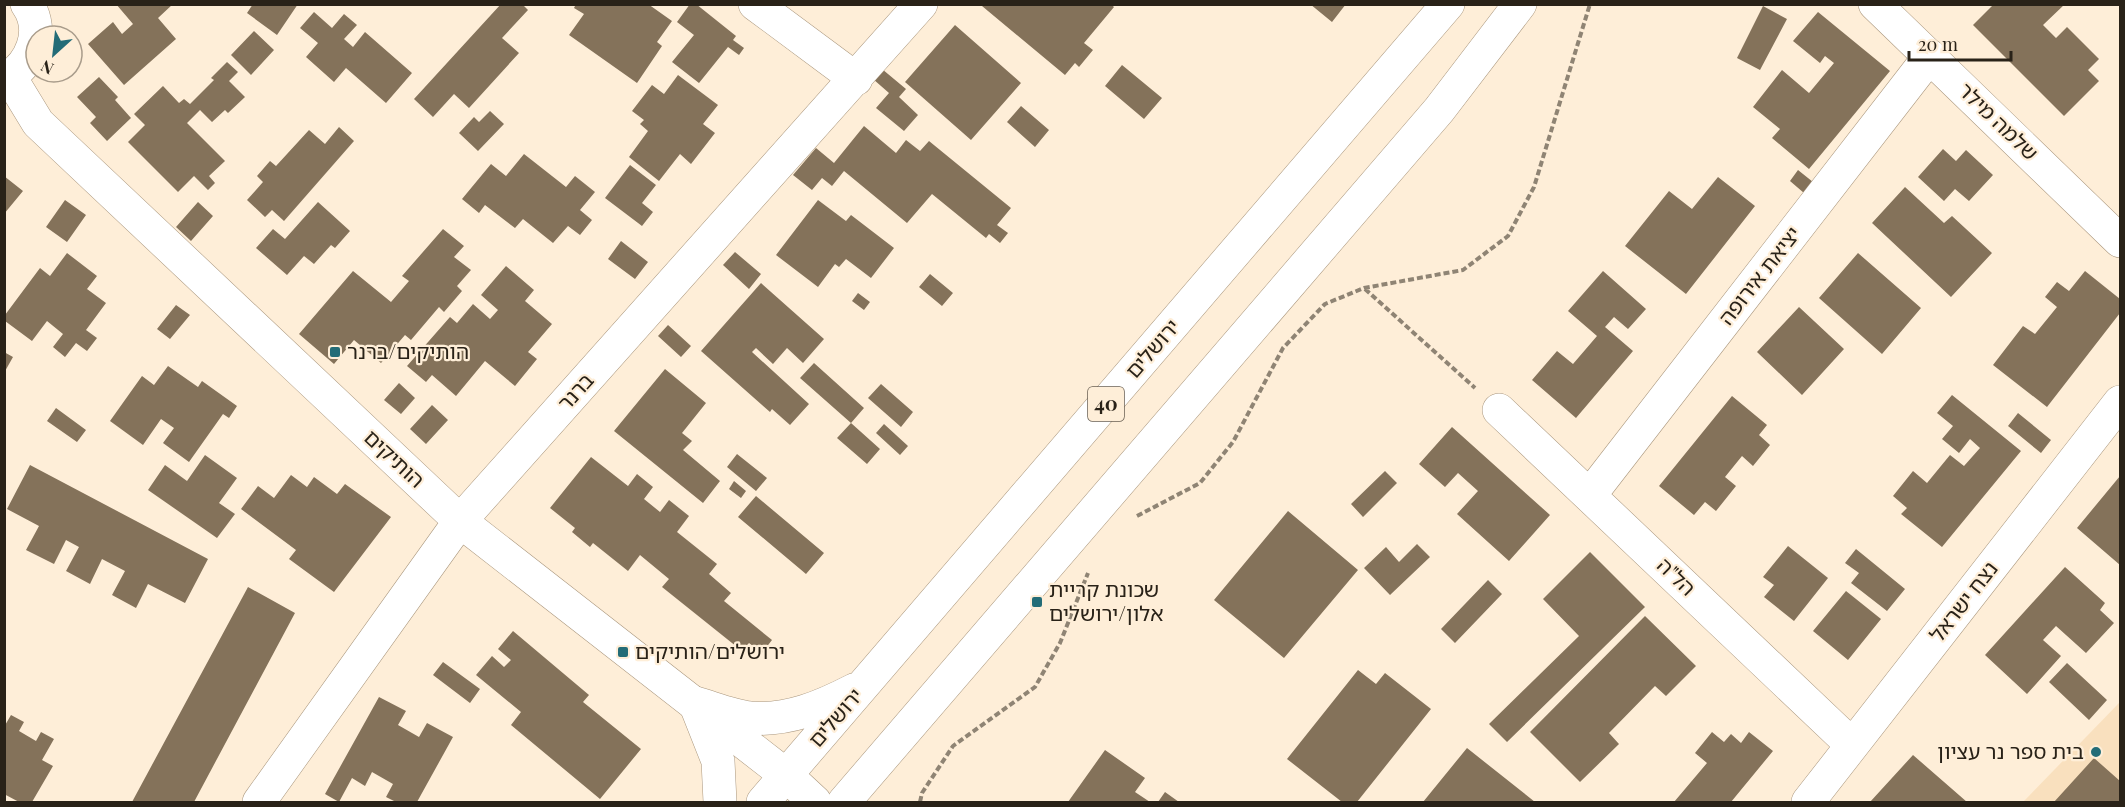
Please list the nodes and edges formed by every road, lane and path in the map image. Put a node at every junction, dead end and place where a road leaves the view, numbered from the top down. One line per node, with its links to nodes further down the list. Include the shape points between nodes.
1 (27, 4): 9 (main road, via 36,27 34,45 27,62)
2 (755, 4): 10 (main road)
3 (921, 4): 10 (main road, ברנר)
4 (1448, 4): 19 (main road, ירושלים / 40)
5 (1520, 4): 27 (main road, via 1439,110)
6 (1590, 4): 12 (path, via 1534,187 1508,236 1463,270)
7 (1875, 4): 8 (main road, שלמה מילר)
8 (1930, 56): 11 (main road, שלמה מילר); 15 (main road, יציאת אירופה)
9 (7, 79): 17 (main road, הותיקים, via 38,123)
10 (856, 80): 17 (main road, ברנר)
11 (2121, 241)
12 (1364, 288): 14 (path); 16 (path, via 1325,304 1283,348 1233,442 1200,483)
13 (2121, 402): 21 (main road, נצח ישראל)
14 (1499, 410): 15 (main road, הל"ה)
15 (1590, 495): 21 (main road, הל"ה)
16 (1132, 519)
17 (460, 521): 20 (main road, הותיקים); 23 (main road, ברנר)
18 (1091, 567): 28 (path, via 1060,644 1035,687 953,746)
19 (866, 684): 20 (main road, via 822,707 781,718 748,718); 22 (main road, ירושלים / 40)
20 (695, 704): 22 (main road, הותיקים); 24 (main road, via 718,761)
21 (1852, 745): 29 (main road, נצח ישראל)
22 (787, 776): 25 (main road, ירושלים / 40); 26 (main road, הותיקים)
23 (259, 802)
24 (720, 802)
25 (763, 802)
26 (815, 802)
27 (844, 802)
28 (920, 802)
29 (1809, 802)

